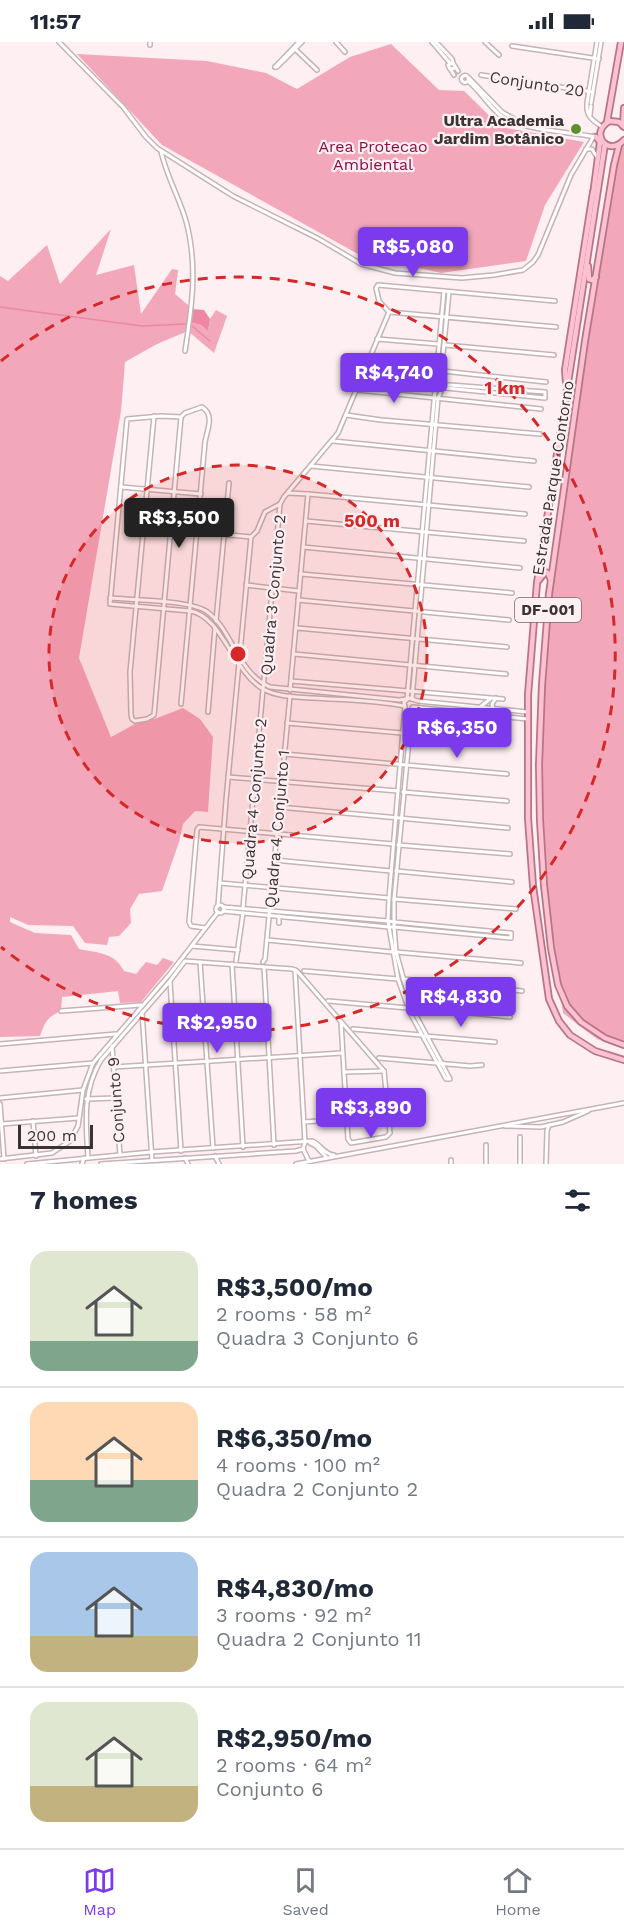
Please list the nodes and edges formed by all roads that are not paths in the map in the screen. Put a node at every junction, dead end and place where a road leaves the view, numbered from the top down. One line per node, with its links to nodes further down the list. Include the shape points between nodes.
1 (59, 42): 28 (street)
2 (301, 42): 9 (street)
3 (336, 42): 10 (street)
4 (434, 42): 13 (street)
5 (485, 42): 11 (street)
6 (599, 42): 12 (street)
7 (621, 42): 20 (main road)
8 (512, 46): 12 (street)
9 (294, 49): 14 (street); 15 (street)
10 (345, 52)
11 (499, 56)
12 (597, 58): 18 (street)
13 (452, 63): 16 (street); 16 (street, via 448,67)
14 (276, 67)
15 (317, 70)
16 (458, 73): 23 (street, via 505,115 531,126)
17 (481, 75): 18 (street, Conjunto 20)
18 (591, 92): 22 (street, via 586,110)
19 (624, 108): 21 (main road)
20 (608, 122): 21 (main road); 22 (main road)
21 (624, 126)
22 (602, 127): 23 (main road)
23 (596, 137): 25 (main road); 27 (street); 29 (main road, via 600,142)
24 (624, 140): 26 (main road)
25 (605, 144): 26 (main road); 31 (main road, Estrada Parque Contorno / DF-001)
26 (619, 145): 33 (main road, Estrada Parque Contorno / DF-001)
27 (586, 149): 28 (street, via 533,262 514,272 462,278 395,273 361,264 233,196); 29 (street, via 594,151)
28 (161, 151): 43 (street, via 186,220 194,268)
29 (597, 158): 30 (main road)
30 (593, 192): 31 (main road); 52 (main road, via 565,370)
31 (594, 214): 32 (main road, Estrada Parque Contorno / DF-001)
32 (587, 263): 33 (main road, via 589,279); 52 (main road, Estrada Parque Contorno / DF-001)
33 (596, 277): 88 (main road, Estrada Parque Contorno / DF-001)
34 (444, 291): 35 (street); 37 (street, via 377,285 377,297); 38 (street)
35 (449, 292): 36 (street); 38 (street)
36 (555, 301)
37 (389, 312): 38 (street); 40 (street)
38 (444, 318): 39 (street); 41 (street); 42 (street)
39 (556, 327)
40 (377, 339): 41 (street); 45 (street)
41 (439, 344): 42 (street); 46 (street)
42 (445, 345): 44 (street); 47 (street)
43 (185, 351)
44 (554, 355)
45 (368, 363): 46 (street); 53 (street)
46 (437, 370): 47 (street); 50 (street)
47 (442, 371): 48 (street); 49 (street)
48 (546, 382)
49 (443, 383): 50 (street); 51 (street); 51 (street, via 545,392 545,398)
50 (435, 385): 51 (street); 54 (street)
51 (443, 388): 54 (street)
52 (567, 389): 89 (main road, Estrada Parque Contorno / DF-001)
53 (357, 390): 54 (street); 56 (street)
54 (436, 398): 55 (street); 59 (street)
55 (541, 409)
56 (346, 415): 59 (street); 61 (street)
57 (154, 416): 58 (street); 67 (street, via 127,419); 69 (street)
58 (181, 417): 70 (street); 72 (street, via 204,408 210,415)
59 (434, 425): 60 (street); 62 (street)
60 (540, 434)
61 (333, 441): 62 (street); 64 (street)
62 (432, 451): 63 (street); 65 (street)
63 (534, 461)
64 (311, 466): 65 (street); 71 (street)
65 (429, 478): 68 (street); 75 (street)
66 (229, 483): 80 (street)
67 (121, 487): 69 (street); 95 (street)
68 (530, 487)
69 (147, 490): 70 (street); 96 (street)
70 (174, 493): 72 (street); 98 (street)
71 (288, 493): 73 (street); 74 (street)
72 (201, 494): 79 (street)
73 (308, 494): 75 (street); 77 (street)
74 (280, 504): 81 (street, via 265,512); 92 (street, Quadra 3 Conjunto 2)
75 (427, 505): 76 (street); 78 (street)
76 (525, 514)
77 (306, 521): 78 (street); 83 (street)
78 (424, 531): 82 (street); 84 (street); 85 (street)
79 (197, 532): 80 (street); 99 (street)
80 (224, 534): 81 (street); 104 (street)
81 (251, 537): 90 (street)
82 (524, 541)
83 (303, 547): 84 (street); 87 (street)
84 (420, 558): 85 (street); 91 (street)
85 (425, 558): 86 (street); 91 (street)
86 (520, 568)
87 (301, 574): 91 (street); 93 (street)
88 (551, 582): 89 (main road, via 545,572); 176 (main road, Estrada Parque Contorno / DF-001, via 539,765)
89 (537, 583): 130 (main road, Estrada Parque Contorno / DF-001)
90 (246, 585): 92 (street); 111 (street)
91 (419, 585): 94 (street); 103 (street)
92 (273, 588): 93 (street); 116 (street, Quadra 3 Conjunto 2)
93 (299, 591): 97 (street)
94 (512, 594)
95 (110, 598): 96 (street); 100 (street, via 110,604)
96 (137, 600): 98 (street); 100 (street)
97 (298, 600): 103 (street); 107 (street)
98 (164, 603): 99 (street); 101 (street)
99 (191, 605): 102 (street); 104 (street)
100 (137, 606): 101 (street); 101 (street, via 130,672 131,714 133,720 139,721 154,715)
101 (164, 608): 102 (street)
102 (190, 611): 106 (street, via 201,614); 123 (street)
103 (417, 611): 105 (street); 108 (street)
104 (216, 620): 106 (street); 111 (street)
105 (509, 620)
106 (215, 628): 112 (street); 129 (street)
107 (297, 628): 108 (street); 110 (street)
108 (415, 638): 109 (street); 113 (street)
109 (507, 647)
110 (294, 654): 113 (street); 115 (street)
111 (240, 657): 112 (street); 116 (street)
112 (239, 664): 116 (street, via 251,680); 141 (street)
113 (412, 664): 114 (street); 118 (street)
114 (506, 674)
115 (291, 681): 117 (street); 118 (street)
116 (264, 687): 117 (street); 119 (street); 142 (street, Quadra 4 Conjunto 2)
117 (291, 690): 119 (street); 119 (street); 121 (street)
118 (410, 691): 120 (street); 121 (street)
119 (290, 696): 124 (street); 134 (street, Quadra 4 Conjunto 1)
120 (494, 698): 122 (street); 126 (street); 127 (street)
121 (409, 699): 124 (street, via 404,702); 125 (street); 126 (street)
122 (503, 699)
123 (181, 704)
124 (405, 707): 125 (street); 135 (street)
125 (412, 708): 131 (street); 136 (street)
126 (478, 708): 127 (street)
127 (494, 710): 128 (street); 131 (street)
128 (505, 711): 130 (street); 132 (street)
129 (208, 712)
130 (527, 712): 133 (main road, Estrada Parque Contorno / DF-001)
131 (495, 715): 132 (street)
132 (505, 717): 133 (street)
133 (527, 719): 172 (main road, Estrada Parque Contorno / DF-001, via 528,818)
134 (287, 723): 135 (street); 138 (street, Quadra 4 Conjunto 1)
135 (403, 733): 136 (street); 139 (street)
136 (409, 733): 137 (street); 139 (street)
137 (505, 742)
138 (284, 754): 139 (street); 143 (street, Quadra 4 Conjunto 1)
139 (403, 765): 140 (street); 144 (street); 145 (street)
140 (507, 774)
141 (228, 777): 142 (street); 150 (street)
142 (255, 779): 143 (street); 151 (street, Quadra 4 Conjunto 2)
143 (281, 780): 144 (street); 147 (street, Quadra 4 Conjunto 1)
144 (398, 791): 148 (street)
145 (403, 792): 146 (street); 148 (street)
146 (507, 801)
147 (279, 807): 148 (street); 152 (street, Quadra 4 Conjunto 1)
148 (398, 818): 149 (street); 153 (street); 154 (street)
149 (508, 828)
150 (225, 829): 151 (street); 160 (street); 179 (street, via 197,830 189,922 191,926)
151 (251, 832): 152 (street); 161 (street, Quadra 4 Conjunto 2)
152 (277, 834): 153 (street); 156 (street, Quadra 4 Conjunto 1)
153 (393, 844): 157 (street)
154 (398, 845): 155 (street); 158 (street)
155 (510, 854)
156 (274, 860): 157 (street); 162 (street, Quadra 4 Conjunto 1)
157 (391, 871): 163 (street)
158 (396, 871): 159 (street); 164 (street)
159 (512, 882)
160 (219, 883): 161 (street); 165 (street)
161 (245, 884): 162 (street); 168 (street, Quadra 4 Conjunto 2)
162 (272, 887): 163 (street); 170 (street, Quadra 4 Conjunto 1)
163 (389, 898): 173 (street)
164 (394, 899): 167 (street); 174 (street)
165 (218, 906): 166 (street); 169 (street)
166 (223, 909): 168 (street); 169 (street)
167 (516, 909)
168 (243, 910): 170 (street); 183 (street, Quadra 4 Conjunto 2)
169 (218, 912): 179 (street)
170 (269, 913): 171 (street); 173 (street); 180 (street, Quadra 4 Conjunto 1)
171 (279, 916): 175 (street); 177 (street)
172 (538, 918): 176 (main road, via 542,933 547,934); 191 (main road, Estrada Parque Contorno / DF-001)
173 (388, 921): 174 (street); 177 (street)
174 (394, 922): 178 (street); 178 (street, via 511,933 511,938)
175 (279, 923)
176 (549, 924): 182 (main road, Estrada Parque Contorno / DF-001)
177 (388, 927): 178 (street); 184 (street)
178 (394, 927): 184 (street)
179 (206, 928): 181 (street)
180 (267, 940): 184 (street); 187 (street, Quadra 4 Conjunto 1)
181 (191, 946): 183 (street); 198 (street)
182 (551, 948): 191 (main road, via 544,941); 210 (main road, Estrada Parque Contorno / DF-001, via 558,985 567,1006 587,1027)
183 (238, 950): 185 (street, Quadra 4 Conjunto 2)
184 (394, 952): 188 (street); 194 (street)
185 (236, 961)
186 (201, 962): 189 (street); 195 (street, via 185,961); 218 (street)
187 (263, 962)
188 (522, 963)
189 (232, 964): 190 (street); 216 (street)
190 (264, 967): 192 (street); 214 (street)
191 (544, 967): 217 (main road, Estrada Parque Contorno / DF-001, via 549,999 564,1029 586,1046)
192 (295, 970): 203 (street); 213 (street)
193 (304, 971): 194 (street)
194 (400, 979): 196 (street); 199 (street)
195 (170, 981): 201 (street); 220 (street)
196 (522, 991)
197 (328, 1001): 199 (street)
198 (141, 1005): 200 (street); 205 (street)
199 (410, 1008): 202 (street); 206 (street); 207 (street)
200 (61, 1011)
201 (142, 1012): 211 (street); 223 (street)
202 (510, 1017)
203 (341, 1022): 212 (street); 227 (street)
204 (353, 1029): 206 (street)
205 (117, 1034): 209 (street); 219 (street)
206 (420, 1035): 221 (street)
207 (425, 1036): 208 (street); 222 (street)
208 (495, 1042)
209 (0, 1044)
210 (624, 1045)
211 (112, 1046): 225 (street, Conjunto 9); 232 (street, via 94,1071)
212 (342, 1053): 213 (street); 228 (street)
213 (300, 1055): 214 (street); 241 (street)
214 (268, 1057): 216 (street); 250 (street)
215 (379, 1058): 221 (street)
216 (238, 1059): 218 (street); 252 (street)
217 (624, 1060)
218 (207, 1061): 220 (street); 253 (street)
219 (93, 1063): 226 (street); 229 (street)
220 (176, 1063): 223 (street); 257 (street)
221 (436, 1063): 222 (street); 222 (street, via 446,1079 450,1079)
222 (442, 1064): 224 (street)
223 (145, 1065): 225 (street); 258 (street)
224 (482, 1065)
225 (114, 1067): 231 (street, Conjunto 9)
226 (0, 1071)
227 (384, 1071): 228 (street); 238 (street, via 390,1133 351,1143)
228 (344, 1072): 238 (street)
229 (83, 1090): 230 (street); 237 (street)
230 (0, 1098)
231 (116, 1098): 232 (street); 260 (street, Conjunto 9)
232 (86, 1099): 265 (street)
233 (624, 1103): 235 (street)
234 (0, 1104): 243 (street)
235 (596, 1108): 236 (street); 242 (street)
236 (558, 1115): 239 (street); 242 (street)
237 (79, 1118): 240 (street); 262 (street, via 70,1141 52,1153)
238 (346, 1119): 241 (street)
239 (536, 1119): 245 (street); 246 (street)
240 (33, 1122): 243 (street); 262 (street)
241 (304, 1122): 249 (street)
242 (559, 1123): 244 (street)
243 (1, 1124): 268 (street)
244 (549, 1125): 246 (street); 247 (street)
245 (499, 1126): 246 (street); 264 (street)
246 (538, 1127): 247 (street)
247 (547, 1131): 282 (street)
248 (520, 1137): 281 (street)
249 (305, 1142): 250 (street); 256 (street); 264 (street, via 314,1141 327,1154); 267 (street, via 314,1144)
250 (274, 1145): 252 (street)
251 (486, 1146): 280 (street)
252 (243, 1147): 255 (street)
253 (213, 1148): 254 (street); 257 (street)
254 (218, 1148): 255 (street); 263 (street)
255 (232, 1148): 261 (street)
256 (304, 1148): 261 (street); 269 (street, via 309,1158); 272 (street)
257 (181, 1151): 258 (street)
258 (151, 1152): 259 (street); 271 (street)
259 (140, 1153): 260 (street); 270 (street)
260 (120, 1155): 265 (street)
261 (231, 1155): 263 (street)
262 (36, 1156): 268 (street)
263 (215, 1156): 266 (street); 278 (street)
264 (342, 1156): 267 (street)
265 (86, 1158): 274 (street); 275 (street)
266 (185, 1158): 271 (street); 277 (street)
267 (327, 1158): 269 (street)
268 (2, 1159)
269 (320, 1160): 272 (street)
270 (139, 1161): 271 (street); 273 (street)
271 (154, 1161)
272 (309, 1162): 279 (street)
273 (124, 1163): 276 (street)
274 (27, 1164)
275 (82, 1164)
276 (101, 1164)
277 (188, 1164)
278 (219, 1164)
279 (296, 1164)
280 (486, 1164)
281 (520, 1164)
282 (546, 1164)

